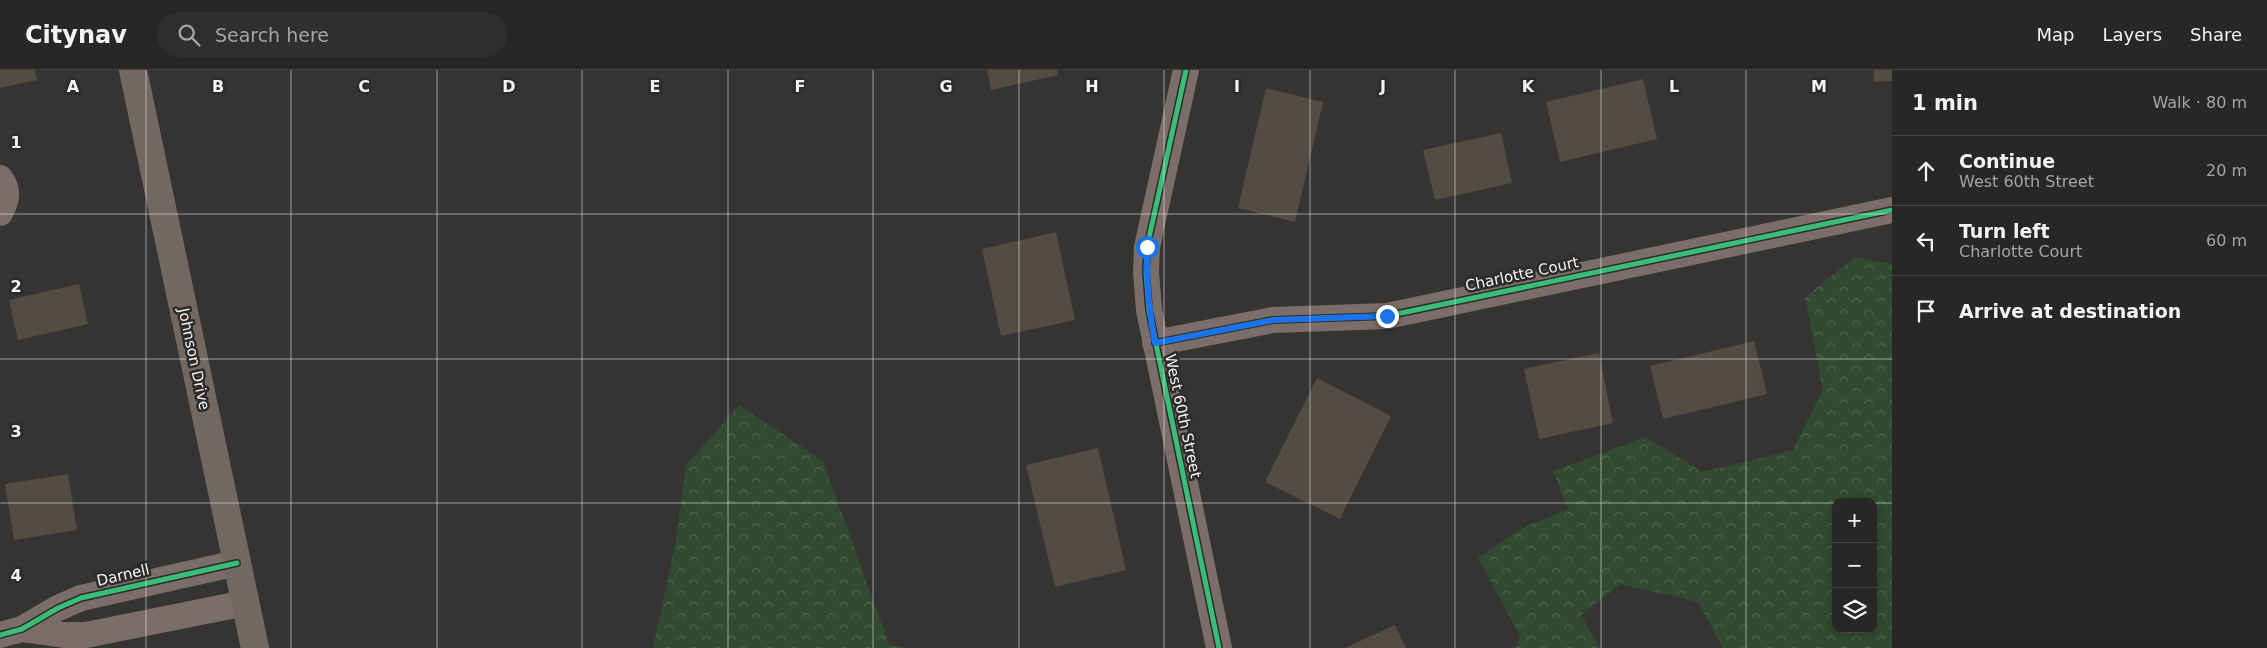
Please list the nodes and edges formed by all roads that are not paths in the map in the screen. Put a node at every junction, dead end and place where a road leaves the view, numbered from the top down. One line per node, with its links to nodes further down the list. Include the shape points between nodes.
1 (133, 70): 7 (main road, Johnson Drive)
2 (1186, 70): 6 (street, West 60th Street, via 1147,247 1149,310)
3 (0, 178): 5 (street, via 6,192)
4 (1892, 210): 6 (street, Charlotte Court, via 1387,316 1273,320)
5 (0, 213)
6 (1155, 343): 11 (street, West 60th Street)
7 (236, 563): 8 (main road, Johnson Drive); 9 (street, Darnell, via 81,598)
8 (245, 603): 9 (street, Darnell, via 92,634); 10 (main road, Johnson Drive)
9 (11, 632)
10 (255, 648)
11 (1219, 648)

